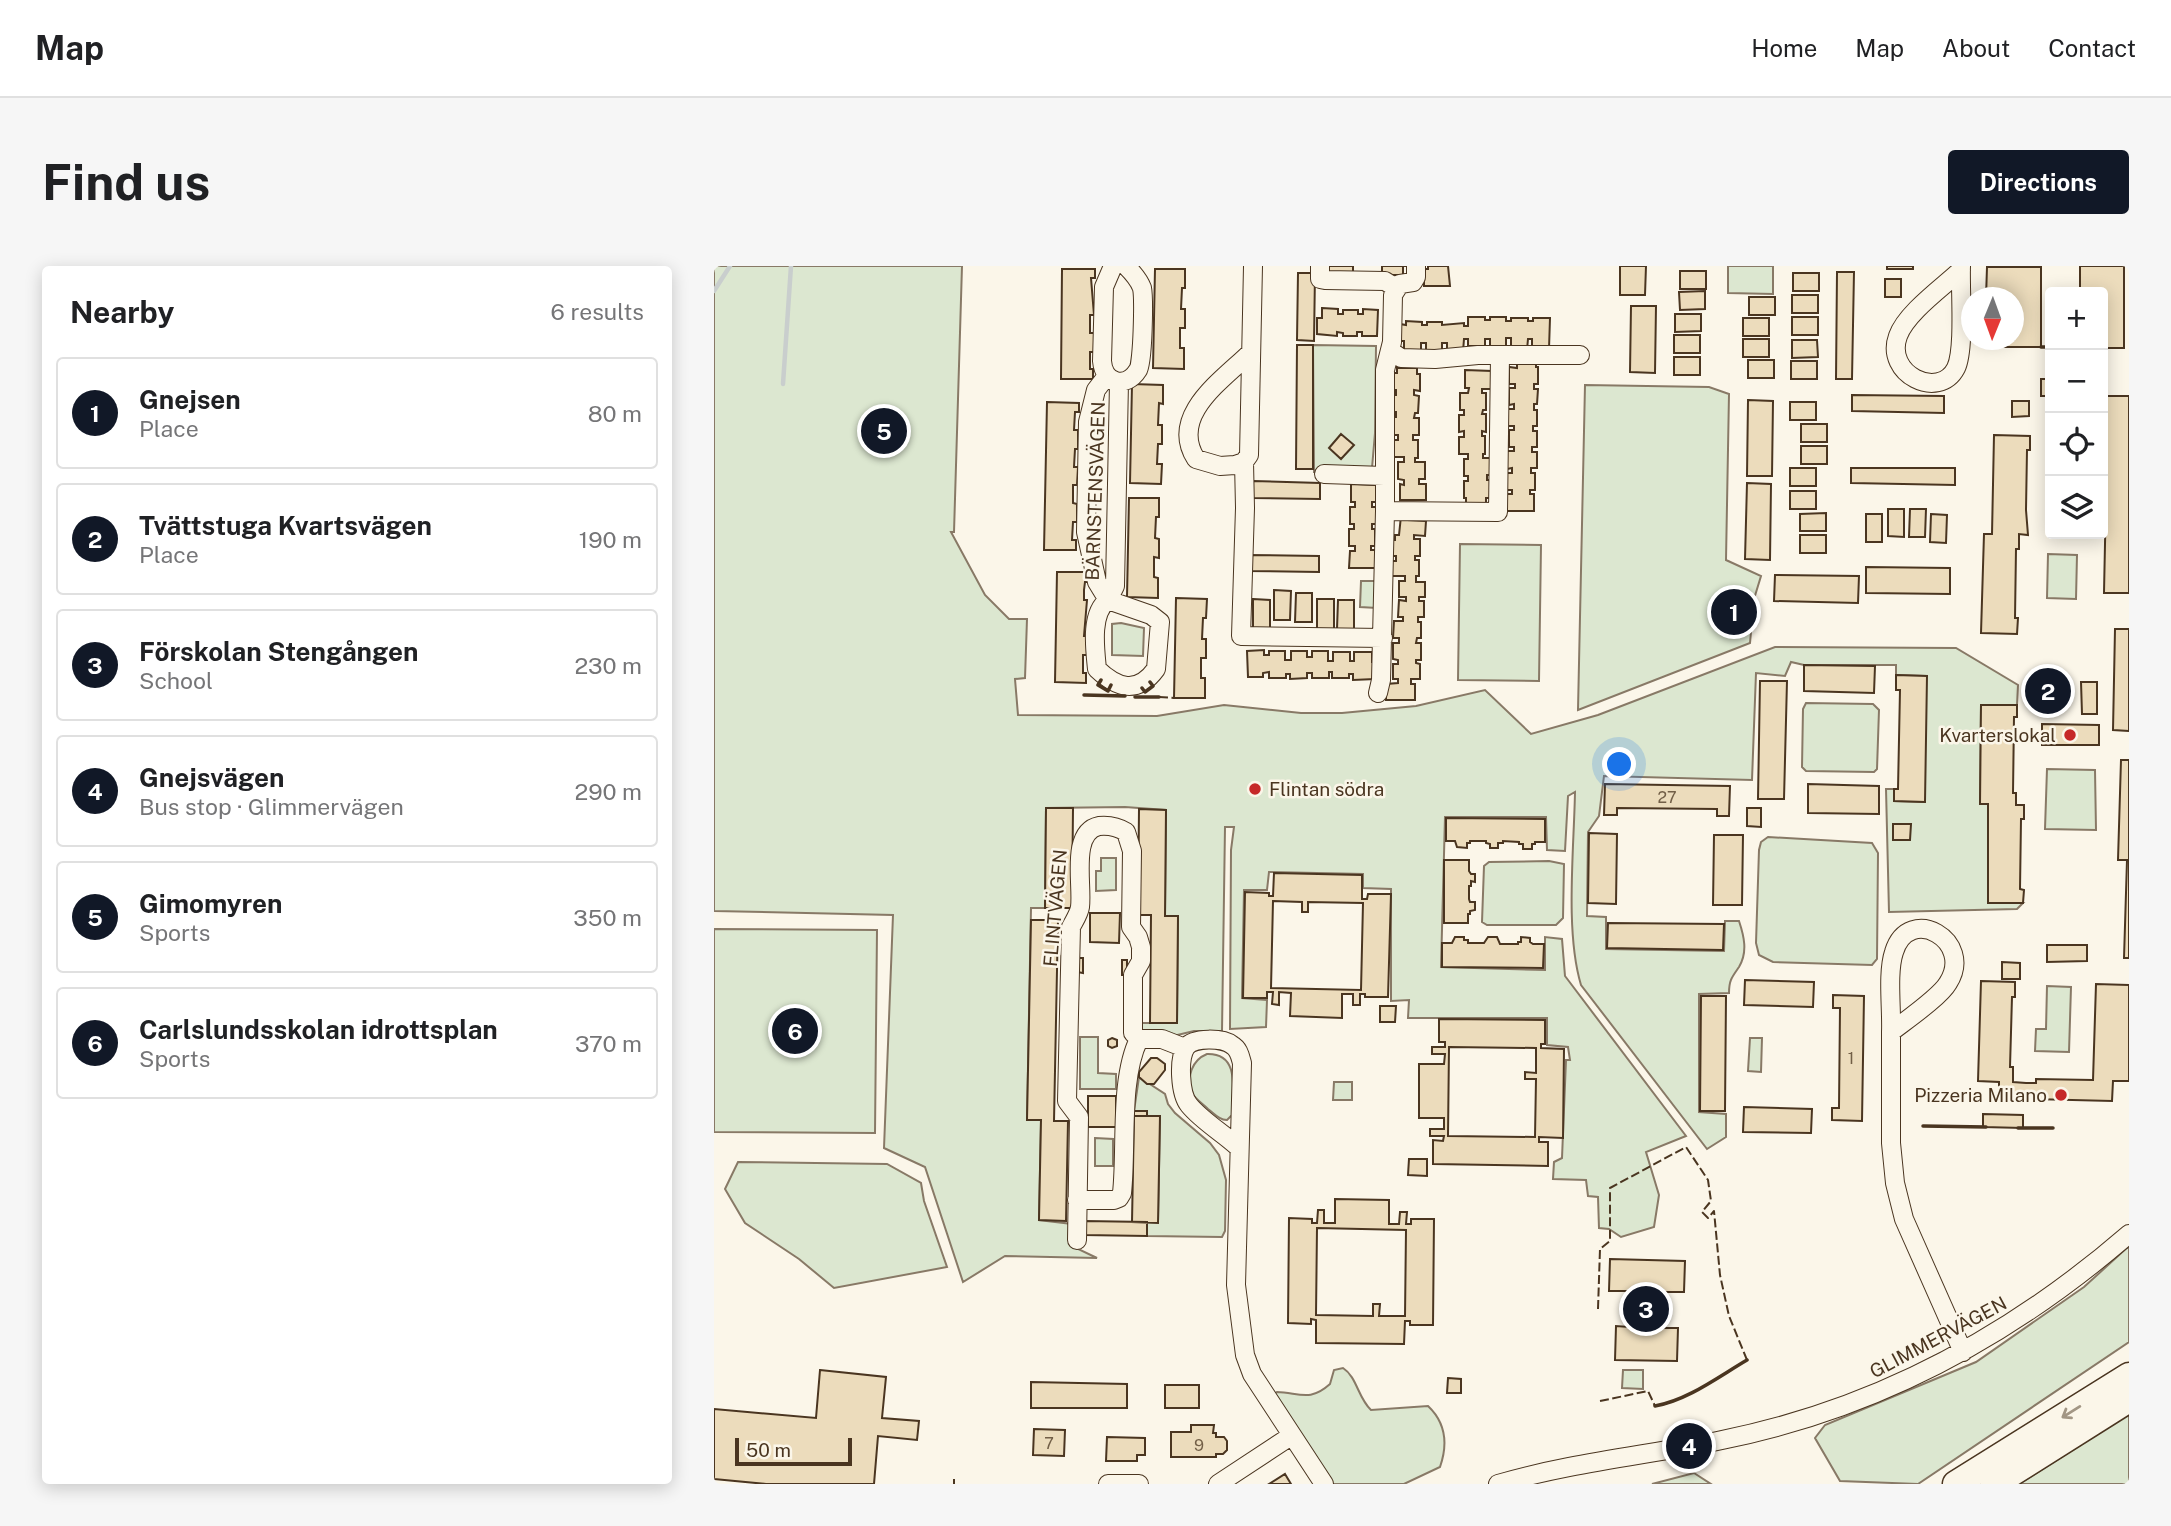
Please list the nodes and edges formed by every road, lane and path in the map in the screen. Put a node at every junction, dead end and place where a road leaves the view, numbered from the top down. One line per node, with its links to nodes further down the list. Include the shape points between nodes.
1 (1113, 266): 12 (street, BÄRNSTENSVÄGEN, via 1104,287 1101,361)
2 (1126, 266): 12 (street, BÄRNSTENSVÄGEN, via 1142,289 1142,353 1138,371 1126,380)
3 (1253, 266): 9 (street)
4 (1320, 266): 7 (street, via 1320,279 1385,281)
5 (1416, 266): 7 (street, via 1413,282)
6 (1961, 268): 6 (street, via 1899,334 1896,355 1900,366 1916,380 1938,382 1956,368)
7 (1396, 288): 8 (street)
8 (1391, 351): 11 (street, via 1401,358); 15 (street, via 1385,370)
9 (1251, 352): 13 (street, via 1249,455); 13 (street, via 1201,400 1189,434 1196,459 1220,466)
10 (1580, 355): 11 (street)
11 (1500, 356): 16 (street, via 1498,512)
12 (1113, 380): 17 (street, BÄRNSTENSVÄGEN, via 1115,586); 17 (street, BÄRNSTENSVÄGEN, via 1096,390 1088,422 1086,532 1097,582)
13 (1244, 462): 18 (street, via 1241,636)
14 (1324, 474): 15 (street)
15 (1384, 476): 16 (street)
16 (1385, 511): 18 (street)
17 (1108, 600): 17 (street, BÄRNSTENSVÄGEN, via 1097,617 1097,668 1114,684 1129,687 1156,669 1160,622)
18 (1382, 638): 19 (street)
19 (1378, 693)
20 (1891, 1032): 20 (street, via 1947,985 1953,958 1940,933 1912,930 1899,940 1893,958); 27 (street, via 1892,1169 1904,1219)
21 (1139, 1039): 22 (street); 24 (street, FLINTVÄGEN, via 1129,1083 1122,1193 1114,1200); 24 (street, FLINTVÄGEN, via 1132,1025 1133,975 1141,961 1138,937 1131,927 1132,851 1126,832 1100,826 1083,838 1080,909 1071,927 1067,1101 1079,1117)
22 (1185, 1048): 23 (street, via 1182,1093 1188,1104); 23 (street, via 1217,1041 1235,1046 1240,1054)
23 (1238, 1147): 30 (street, via 1236,1284 1245,1356)
24 (1077, 1200): 26 (street, FLINTVÄGEN)
25 (2129, 1234): 27 (street, GLIMMERVÄGEN, via 2056,1294)
26 (1077, 1240)
27 (1963, 1352): 35 (street, GLIMMERVÄGEN, via 1874,1396 1788,1424)
28 (2129, 1376): 36 (highway, one-way to 36)
29 (2129, 1399): 37 (highway)
30 (1291, 1436): 33 (street); 34 (street)
31 (1108, 1484): 32 (street)
32 (1139, 1484)
33 (1217, 1484)
34 (1324, 1484)
35 (1498, 1484)
36 (1956, 1484)
37 (1994, 1484)

